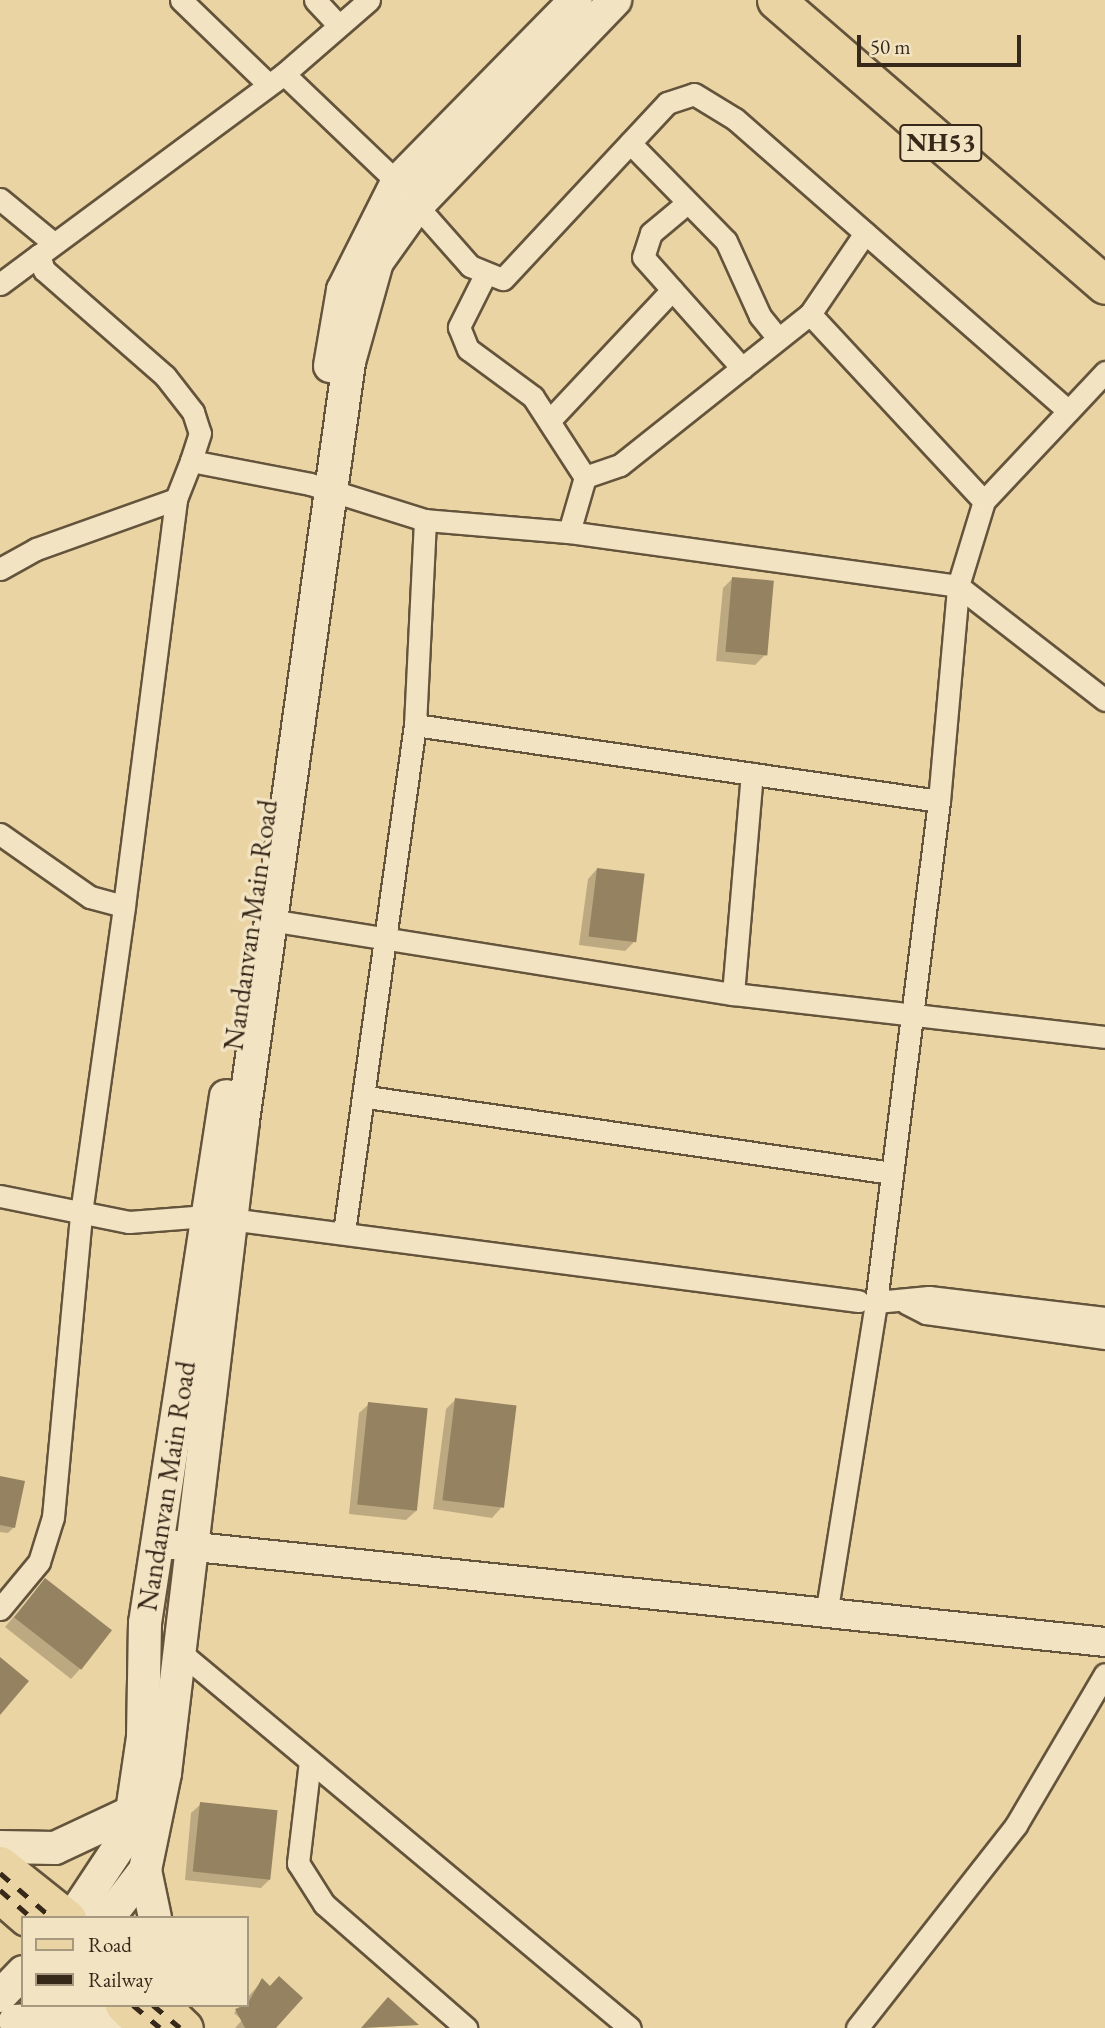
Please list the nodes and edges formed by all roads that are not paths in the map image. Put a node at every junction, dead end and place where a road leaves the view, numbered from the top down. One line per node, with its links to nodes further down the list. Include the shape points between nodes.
1 (181, 0): 9 (street)
2 (315, 0): 8 (street)
3 (369, 0): 8 (street)
4 (576, 0): 11 (main road, Nandanvan Main Road)
5 (615, 0): 14 (main road)
6 (776, 0): 20 (highway, NH53)
7 (816, 0): 17 (highway, NH53)
8 (339, 26): 9 (street)
9 (276, 80): 11 (street); 16 (street)
10 (631, 142): 13 (street); 15 (street, via 667,103 694,94 735,119); 18 (street, via 503,279)
11 (397, 182): 30 (main road, Nandanvan Main Road, via 343,289)
12 (0, 199): 16 (street)
13 (687, 203): 21 (street, via 643,244 643,257); 23 (street, via 726,241 760,316)
14 (418, 206): 18 (street); 30 (main road, via 377,262)
15 (865, 233): 22 (street); 26 (street)
16 (45, 248): 19 (street); 28 (street, via 44,270 166,376 193,412 200,433)
17 (1105, 256)
18 (484, 277): 27 (street, via 462,309 459,327 468,349 517,382)
19 (0, 284)
20 (1105, 285)
21 (673, 290): 24 (street); 27 (street)
22 (810, 314): 23 (street); 32 (street)
23 (778, 338): 24 (street)
24 (742, 368): 29 (street, via 620,465)
25 (1105, 372): 26 (street)
26 (1068, 411): 32 (street)
27 (549, 421): 29 (street)
28 (191, 461): 30 (street); 31 (street)
29 (585, 477): 34 (street)
30 (319, 486): 33 (street); 43 (main road); 52 (main road, Nandanvan Main Road)
31 (176, 499): 35 (street); 42 (street)
32 (984, 501): 36 (street)
33 (425, 520): 34 (street); 38 (street)
34 (569, 533): 36 (street)
35 (0, 569)
36 (958, 586): 37 (street); 40 (street)
37 (1105, 700)
38 (415, 724): 39 (street); 44 (street)
39 (752, 774): 40 (street); 45 (street)
40 (939, 801): 46 (street)
41 (0, 834): 42 (street, via 90,897)
42 (124, 906): 51 (street)
43 (270, 920): 44 (street); 52 (main road)
44 (385, 934): 45 (street); 48 (street)
45 (733, 995): 46 (street)
46 (912, 1015): 47 (street); 49 (street)
47 (1105, 1037)
48 (368, 1097): 49 (street); 53 (street)
49 (892, 1173): 54 (street)
50 (0, 1196): 51 (street)
51 (81, 1213): 52 (street, via 129,1222); 60 (street, via 53,1517 39,1562)
52 (220, 1218): 53 (street); 58 (main road, Nandanvan Main Road); 59 (main road)
53 (344, 1231): 54 (street)
54 (867, 1301): 55 (street); 61 (street)
55 (906, 1303): 56 (street, via 929,1297); 57 (street, via 926,1313)
56 (1105, 1318)
57 (1105, 1338)
58 (157, 1543): 59 (street); 66 (main road, Nandanvan Main Road)
59 (195, 1546): 61 (street); 63 (main road)
60 (0, 1609)
61 (826, 1615): 62 (street)
62 (1105, 1642)
63 (180, 1652): 65 (street); 69 (main road)
64 (1105, 1674): 81 (street, via 1016,1825)
65 (310, 1761): 79 (street, via 298,1863 324,1904); 80 (street)
66 (132, 1812): 67 (main road, via 55,1848); 73 (main road, Nandanvan Main Road, via 129,1832)
67 (0, 1847)
68 (0, 1864): 72 (main road)
69 (145, 1870): 74 (main road); 75 (main road)
70 (0, 1895): 71 (main road)
71 (24, 1916)
72 (67, 1916)
73 (71, 1916)
74 (110, 1916)
75 (155, 1916)
76 (21, 1981): 77 (main road)
77 (14, 2013): 78 (main road)
78 (157, 2015)
79 (466, 2028)
80 (630, 2028)
81 (857, 2028)

